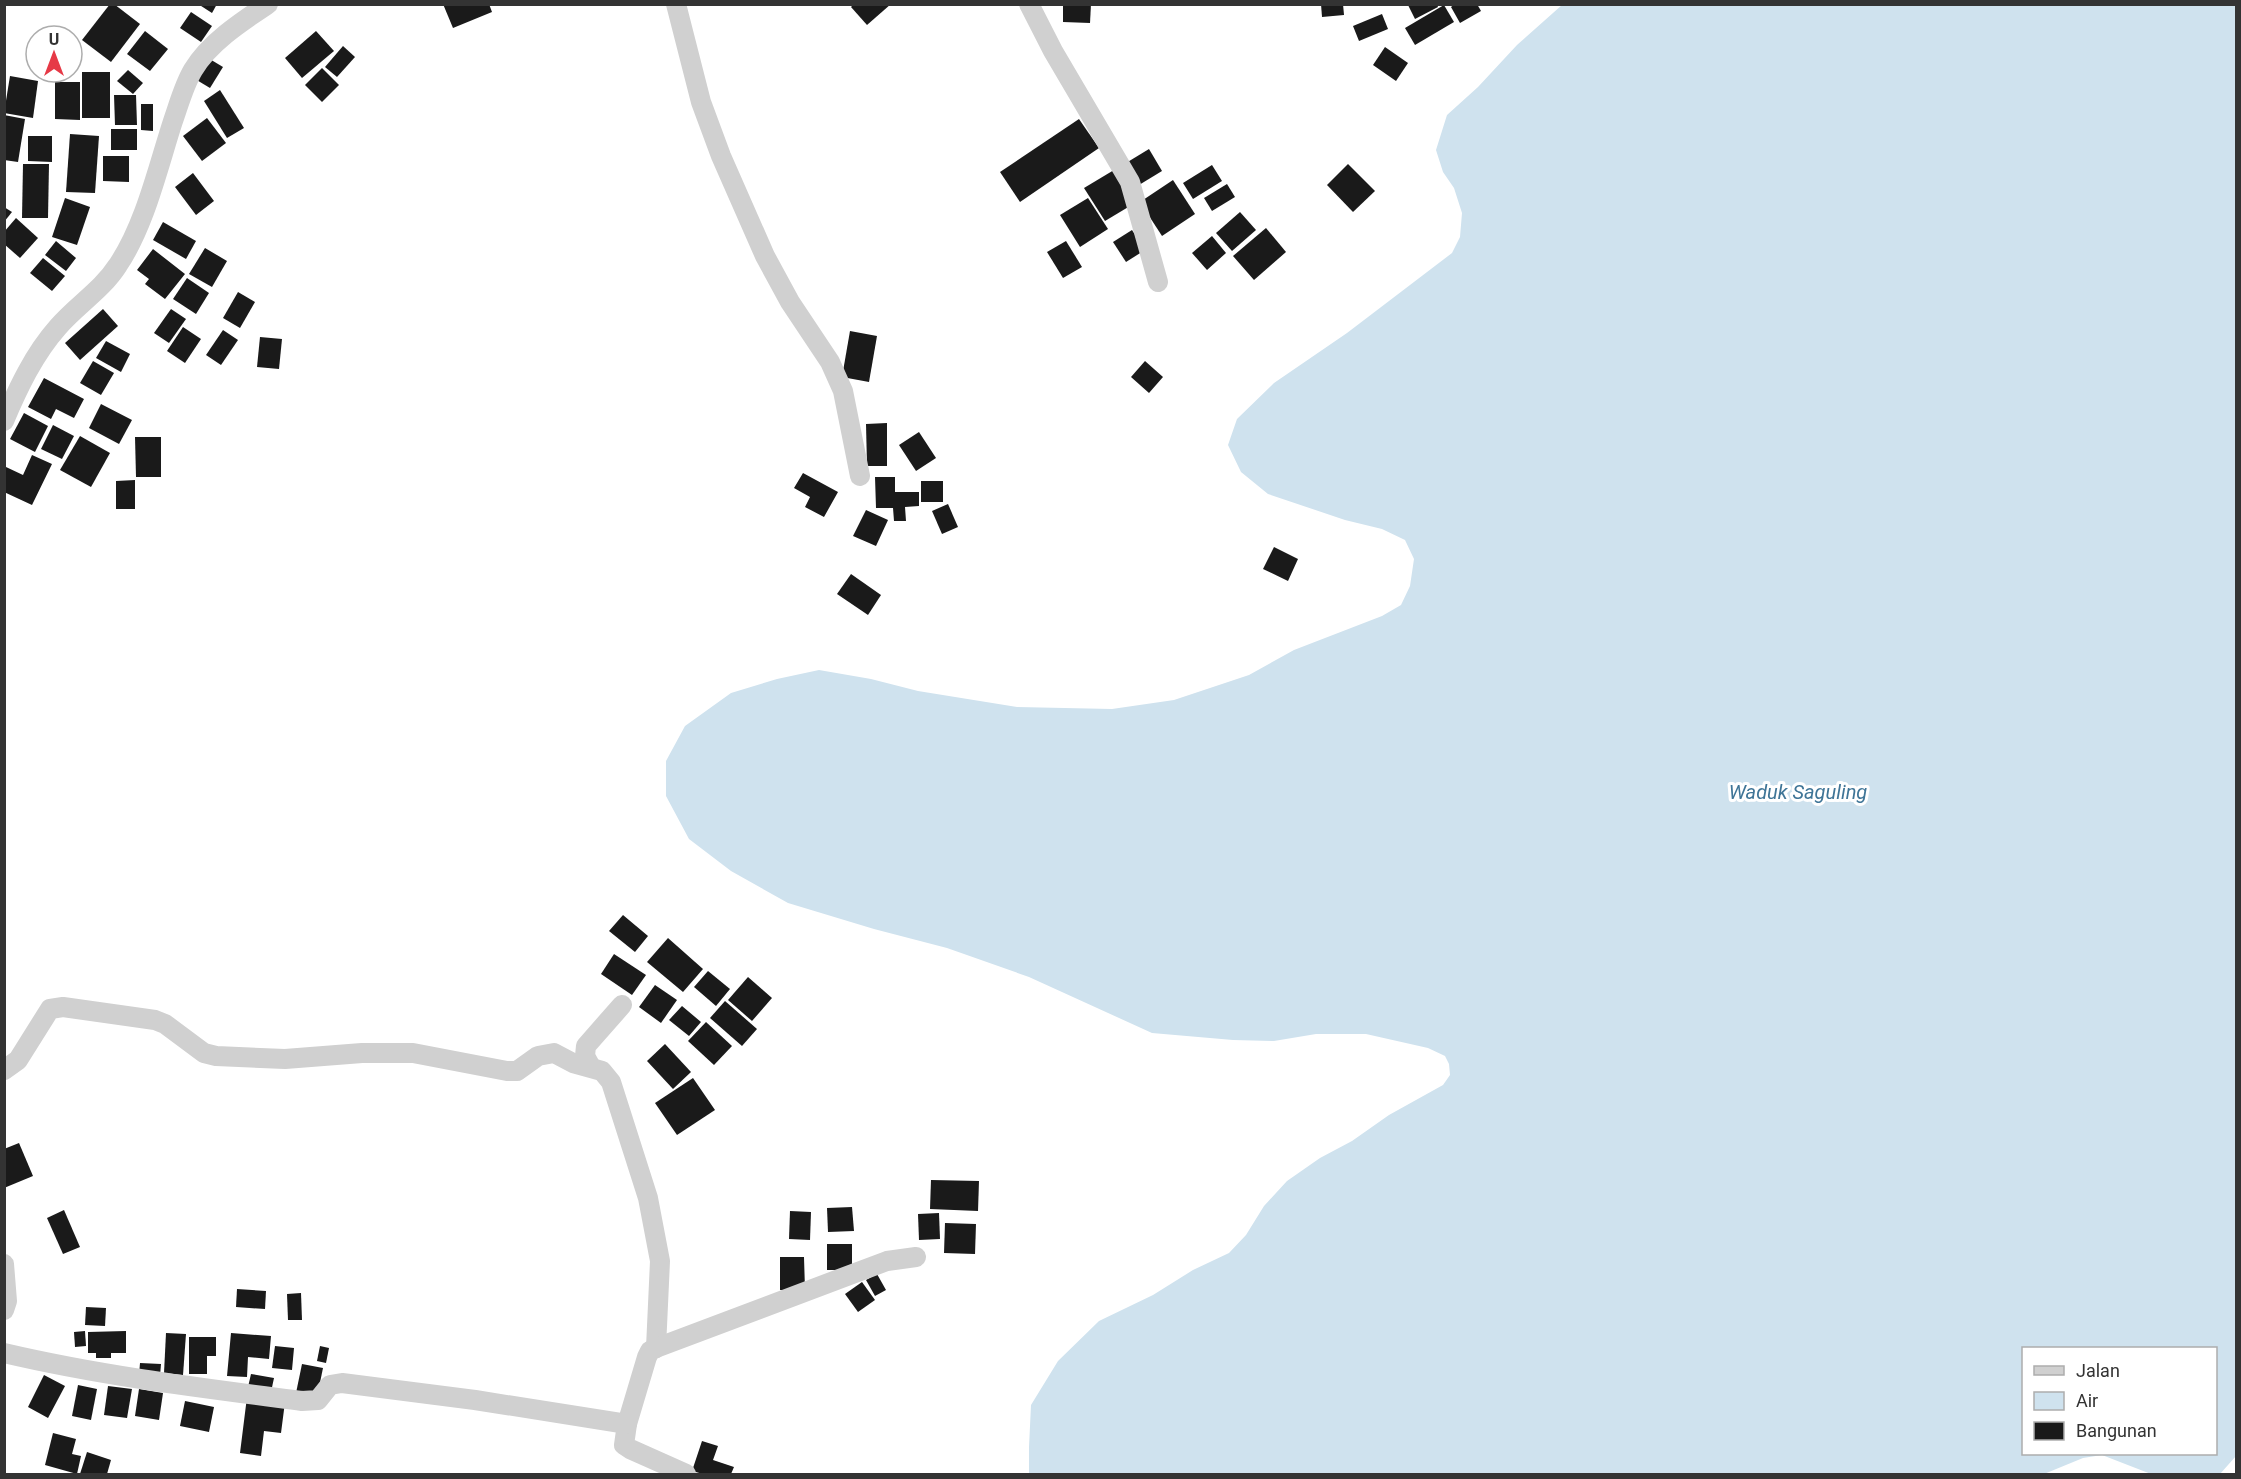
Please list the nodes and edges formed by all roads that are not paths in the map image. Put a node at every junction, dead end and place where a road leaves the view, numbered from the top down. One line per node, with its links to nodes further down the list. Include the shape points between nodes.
1 (268, 4): 5 (street, via 221,39 193,70 135,236 98,290 45,342)
2 (676, 4): 6 (street, via 701,102 721,156 765,256 789,302 830,362 843,391)
3 (1029, 4): 4 (street, via 1130,182)
4 (1158, 282)
5 (4, 421)
6 (860, 476)
7 (622, 1005): 8 (street, via 586,1046 585,1056)
8 (591, 1067): 9 (street, via 545,1053 517,1071 413,1053 232,1058 204,1053 155,1020 63,1007 50,1010 18,1060); 13 (street, via 602,1071 611,1082 653,1220 660,1261)
9 (4, 1070)
10 (916, 1257): 13 (street, via 887,1262)
11 (4, 1264): 12 (street)
12 (4, 1310)
13 (656, 1348): 15 (street, via 647,1357)
14 (4, 1353): 15 (street, via 132,1378 302,1401 318,1400 330,1385 342,1383)
15 (627, 1424): 16 (street, via 624,1445)
16 (687, 1474)

